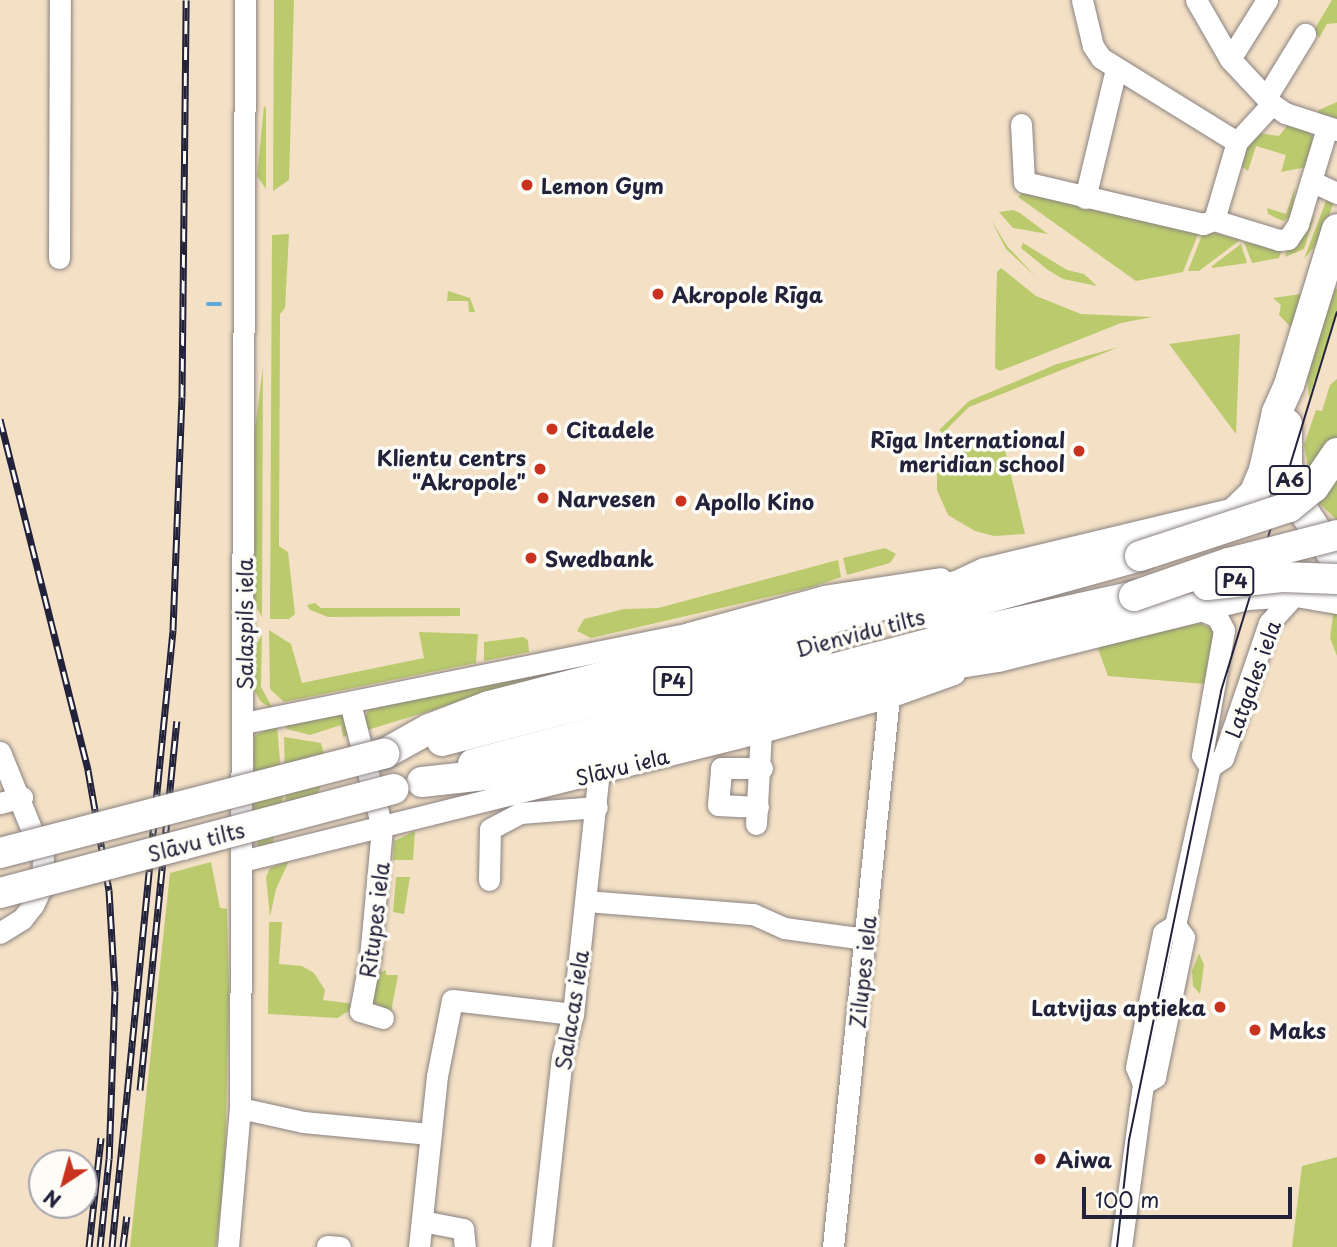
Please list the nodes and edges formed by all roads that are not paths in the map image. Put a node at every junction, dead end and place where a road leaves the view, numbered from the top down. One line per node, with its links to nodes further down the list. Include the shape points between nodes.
1 (60, 0): 18 (street)
2 (245, 0): 36 (street, Salaspils iela)
3 (1082, 0): 8 (street, via 1093,46)
4 (1196, 0): 7 (street)
5 (1267, 0): 7 (street)
6 (1305, 34): 9 (street)
7 (1230, 59): 9 (street)
8 (1116, 69): 12 (street); 15 (street)
9 (1270, 100): 11 (street); 12 (street)
10 (1021, 124): 15 (street, via 1024,182)
11 (1332, 129): 13 (street)
12 (1237, 142): 16 (street)
13 (1311, 181): 14 (street); 16 (street, via 1298,224 1288,239)
14 (1337, 193)
15 (1085, 198): 16 (street, via 1203,224)
16 (1214, 220)
17 (1337, 229): 19 (highway, A6)
18 (59, 258)
19 (1289, 385): 22 (highway, via 1297,410 1306,487); 24 (highway, via 1276,412 1264,470 1244,507); 25 (highway, A6, via 1285,442 1289,478 1295,498)
20 (1337, 453): 24 (highway, P4, bridge, via 1314,487 1289,507)
21 (1337, 515): 24 (highway, Dienvidu tilts, bridge)
22 (1337, 528)
23 (1337, 535): 30 (highway, Dienvidu tilts, bridge, via 1229,563)
24 (1147, 544): 26 (highway); 30 (highway, via 1172,537 1186,551 1195,582 1185,603); 32 (highway, Dienvidu tilts / P4)
25 (1337, 562)
26 (985, 573): 35 (street, via 824,596 689,634); 39 (highway, via 957,586 489,706 429,729)
27 (1337, 579): 30 (highway, P4, bridge, via 1246,580)
28 (1297, 592): 29 (highway); 31 (highway, via 1247,595); 40 (street, Latgales iela, via 1269,623 1223,758)
29 (1337, 599)
30 (1141, 607): 31 (highway); 32 (highway, Dienvidu tilts / P4); 33 (highway)
31 (1199, 608): 40 (street, Latgales iela, via 1217,617 1224,629 1202,755)
32 (966, 619): 39 (highway, Dienvidu tilts / P4); 43 (highway, Dienvidu tilts / P4, via 504,753)
33 (998, 657): 34 (street, Slāvu iela); 43 (highway, via 915,670 513,772)
34 (889, 697): 37 (street, Slāvu iela); 55 (street, Zilupes iela)
35 (351, 703): 36 (street); 48 (street, Rītupes iela)
36 (244, 723): 50 (street, Salaspils iela)
37 (761, 732): 41 (street); 42 (street, Slāvu iela)
38 (0, 752): 45 (street)
39 (384, 754): 49 (highway, Slāvu tilts / P4, bridge)
40 (1210, 767): 66 (street, Latgales iela, via 1175,925 1163,933 1136,1072 1143,1084)
41 (762, 768): 41 (street, via 757,816 718,806 721,768)
42 (599, 772): 47 (street, Salacas iela); 48 (street, Slāvu iela)
43 (422, 782): 44 (highway, Dienvidu tilts / P4)
44 (393, 789): 52 (highway, Slāvu tilts / P4, bridge)
45 (22, 797): 46 (street); 54 (street, via 43,858 42,886 22,919)
46 (0, 803)
47 (597, 807): 51 (street, via 520,813 490,829); 53 (street, Salacas iela)
48 (382, 828): 50 (street, Slāvu iela); 57 (street, Rītupes iela, via 370,958 360,1011)
49 (0, 853)
50 (242, 861): 58 (street, Salaspils iela)
51 (489, 880)
52 (0, 893)
53 (586, 901): 55 (street, via 753,914 784,928); 56 (street, Salacas iela)
54 (0, 933)
55 (865, 939): 65 (street, Zilupes iela)
56 (573, 1014): 59 (street, via 452,1000); 64 (street, Salacas iela, via 562,1057)
57 (383, 1018)
58 (240, 1108): 59 (street, via 303,1122); 61 (street, Salaspils iela)
59 (429, 1134): 60 (street)
60 (422, 1221): 62 (street); 63 (street, via 463,1229)
61 (228, 1247)
62 (419, 1247)
63 (464, 1247)
64 (541, 1247)
65 (833, 1247)
66 (1121, 1247)

